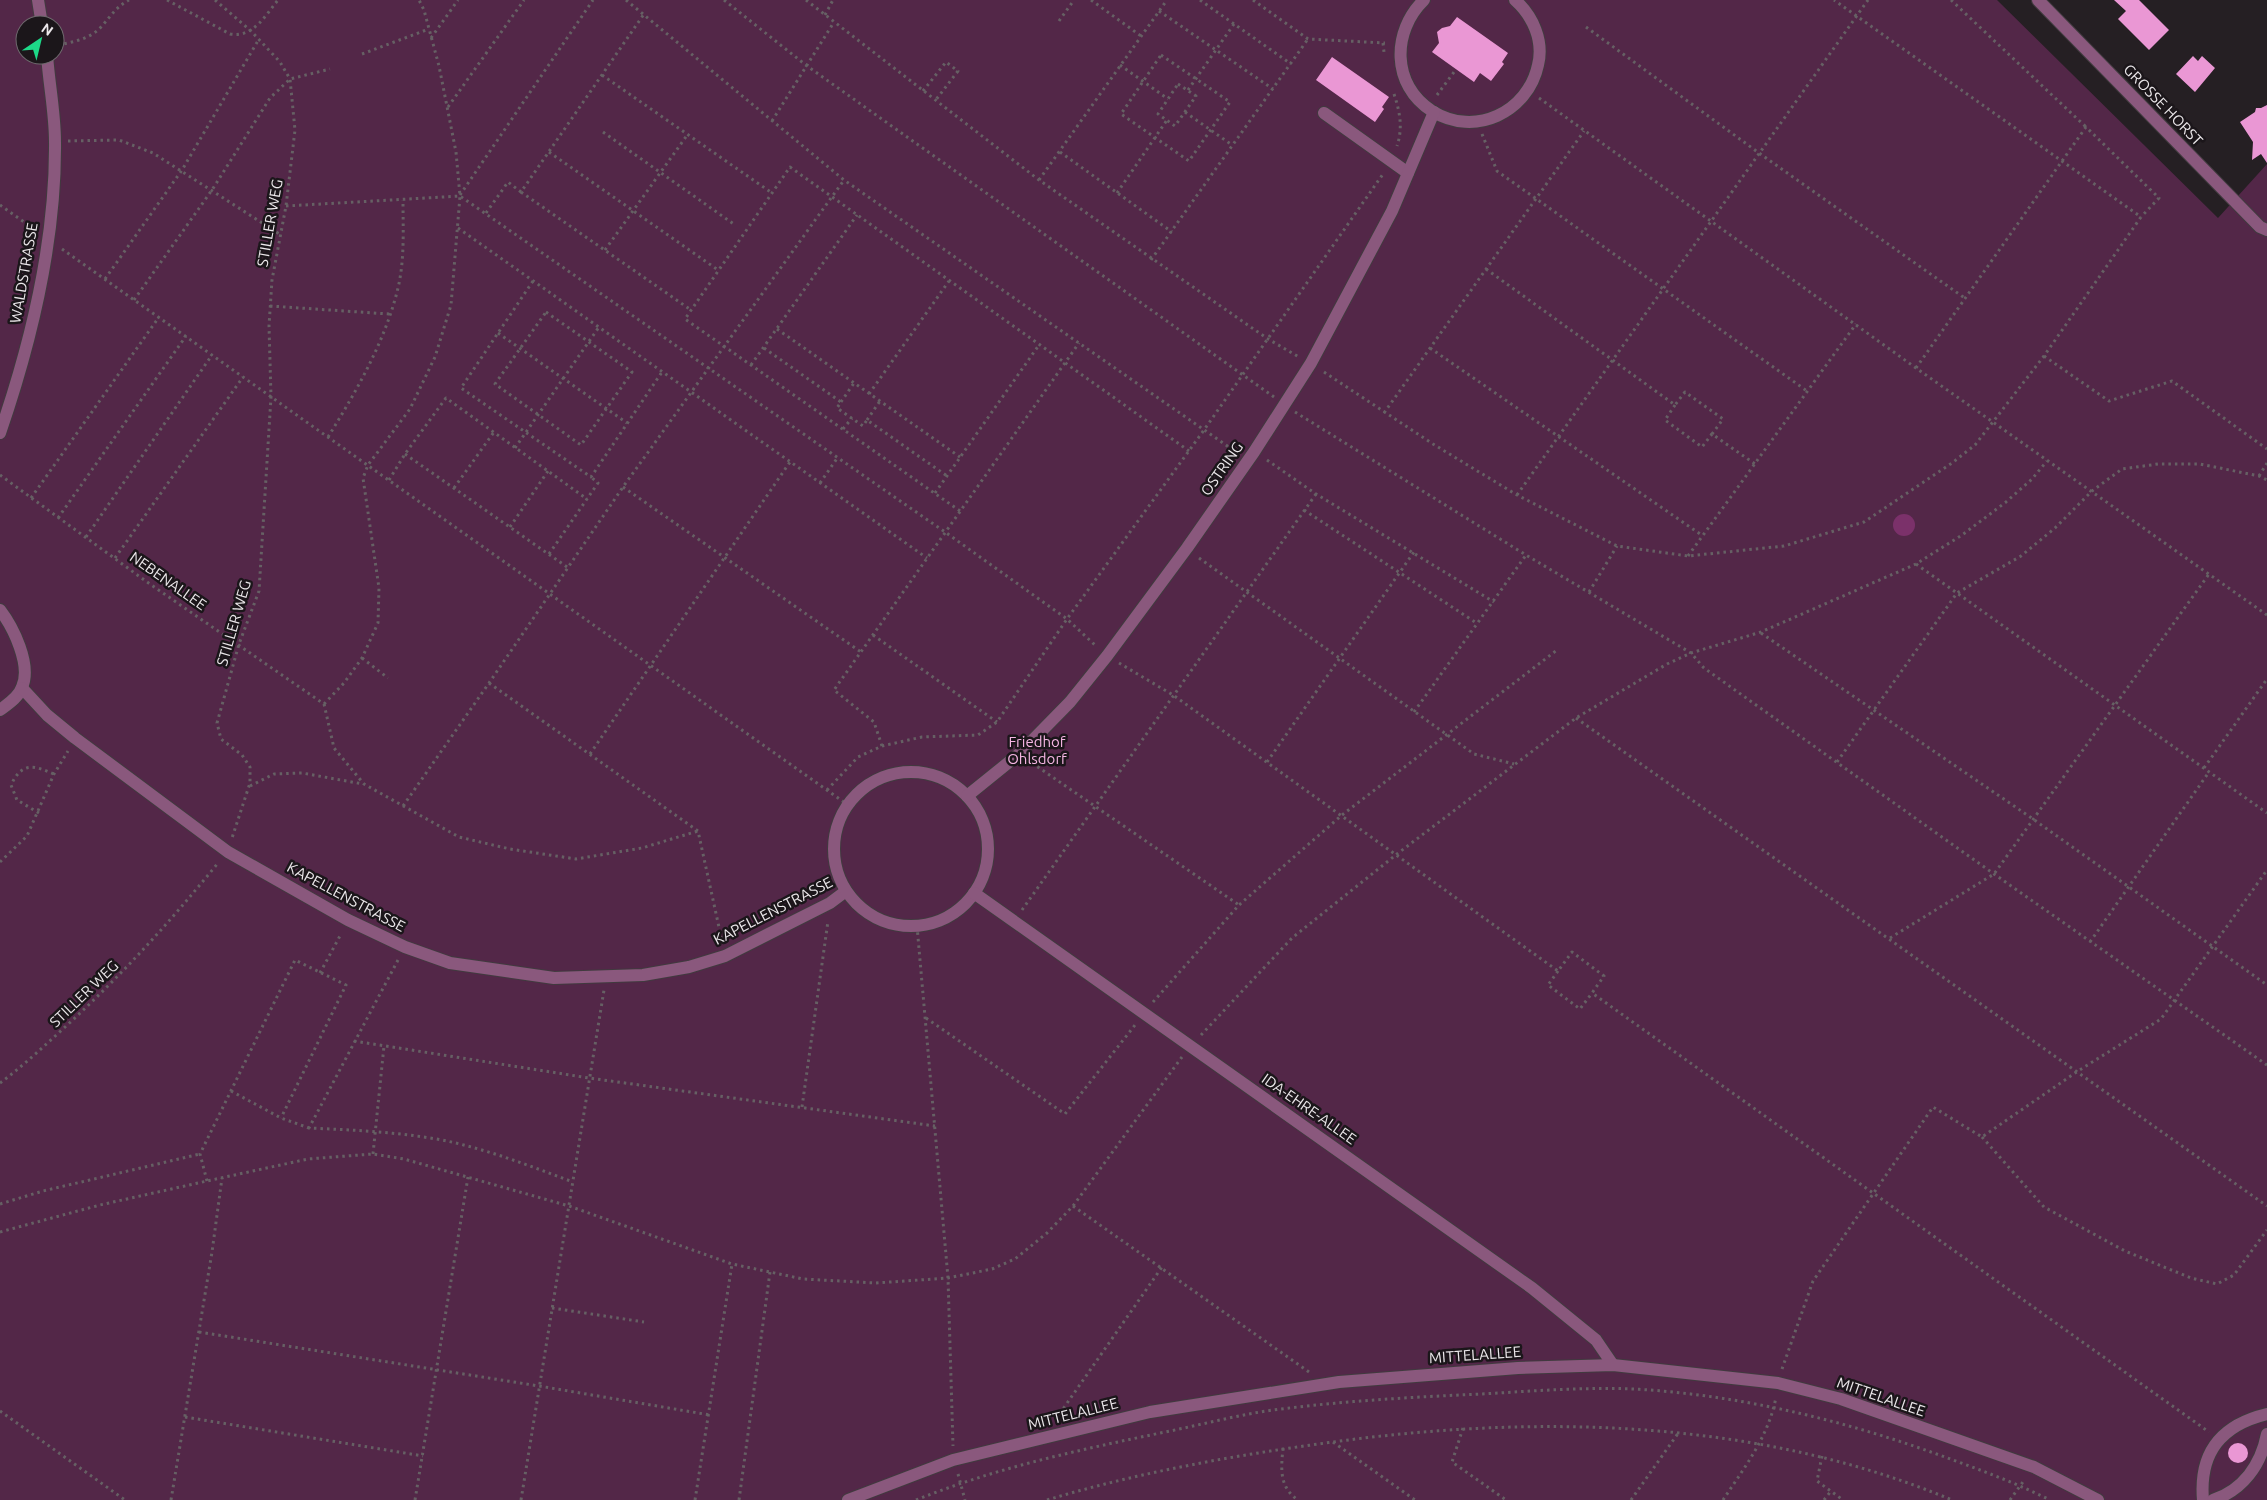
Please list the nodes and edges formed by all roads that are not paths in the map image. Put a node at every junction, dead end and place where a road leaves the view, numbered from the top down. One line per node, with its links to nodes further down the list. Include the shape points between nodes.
1 (38, 0): 5 (street)
2 (1424, 0): 7 (street, via 1405,26 1400,44 1401,62 1415,96)
3 (1515, 0): 7 (street, via 1532,20 1540,46 1536,76 1529,90 1506,112 1477,122 1455,120)
4 (2038, 0): 10 (street, GROSSE HORST, via 2260,227)
5 (40, 15)
6 (48, 65): 11 (street, WALDSTRASSE, via 55,142 49,240 17,383)
7 (1431, 110): 9 (street, OSTRING)
8 (1324, 113): 9 (street)
9 (1408, 173): 15 (street, OSTRING, via 1392,211 1311,363 1186,548 1108,656 1070,702 1019,754)
10 (2267, 230)
11 (0, 433)
12 (0, 610): 13 (street, via 15,632 22,656)
13 (22, 688): 14 (street); 16 (street, KAPELLENSTRASSE, via 75,738 228,852 348,920 450,963 554,978 643,976 725,956 830,903)
14 (0, 710)
15 (967, 796): 16 (street, via 945,780 919,772 893,774 868,784 848,805 838,823 834,846 836,870); 17 (street, via 981,818 988,843 985,869)
16 (846, 891): 17 (street, via 860,907 877,918 896,925 917,926 939,921 959,910)
17 (974, 893): 18 (street, IDA-EHRE-ALLEE, via 1532,1288 1596,1340)
18 (1613, 1365): 21 (street, MITTELALLEE, via 1518,1368 1326,1384 1150,1412 953,1460); 22 (street, MITTELALLEE, via 1778,1383 1841,1399 2034,1466)
19 (2267, 1414): 23 (street, via 2249,1418 2219,1439 2207,1458 2202,1481)
20 (2267, 1434): 24 (street, via 2257,1466 2243,1483)
21 (848, 1500)
22 (2098, 1500)
23 (2203, 1500)
24 (2213, 1500)

